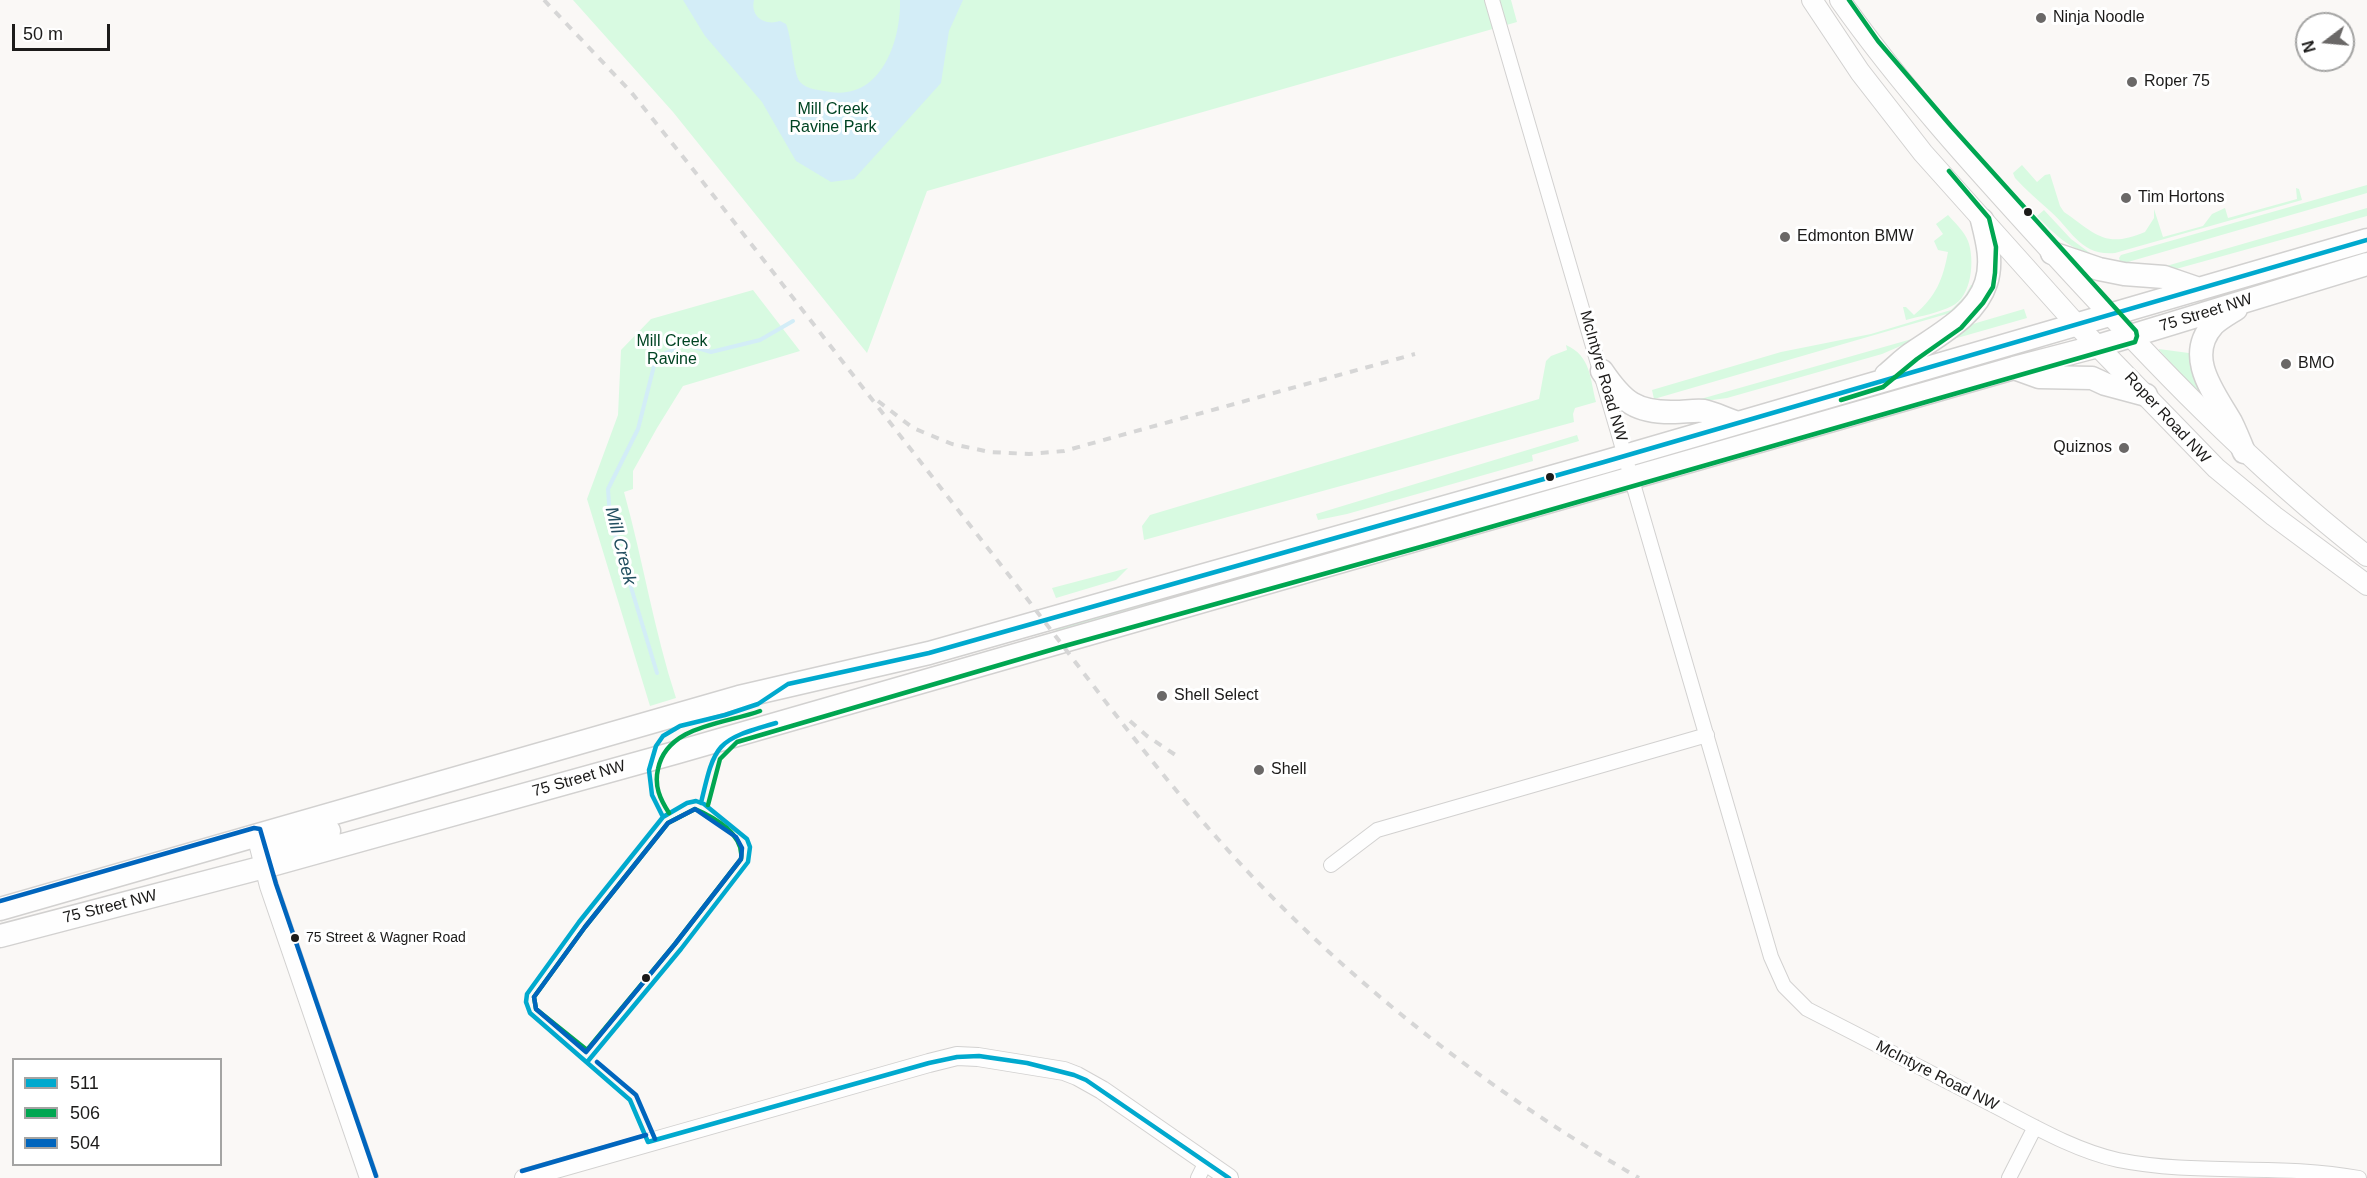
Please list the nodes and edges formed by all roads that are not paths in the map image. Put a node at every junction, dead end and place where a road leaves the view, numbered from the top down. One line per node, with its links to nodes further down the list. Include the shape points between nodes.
1 (1490, 0): 15 (street, McIntyre Road NW)
2 (1812, 0): 4 (main road, Roper Road NW, via 1860,72)
3 (1840, 0): 6 (main road, Roper Road NW, via 1872,46)
4 (1982, 220): 11 (main road, Roper Road NW); 16 (main road, via 1988,272 1977,299 1956,322)
5 (2367, 240): 8 (main road, 75 Street NW)
6 (2052, 253): 8 (main road, via 2099,269 2164,277); 10 (main road, Roper Road NW)
7 (2367, 264): 9 (main road, 75 Street NW)
8 (2199, 289): 10 (main road, 75 Street NW)
9 (2249, 300): 12 (main road, 75 Street NW); 19 (main road, via 2213,325 2202,352 2207,382)
10 (2110, 315): 11 (main road, 75 Street NW); 12 (main road, Roper Road NW)
11 (2077, 325): 13 (main road, Roper Road NW); 16 (main road, 75 Street NW)
12 (2130, 336): 13 (main road, 75 Street NW); 19 (main road, Roper Road NW)
13 (2098, 346): 14 (main road, 75 Street NW); 17 (main road, Roper Road NW)
14 (2014, 368): 17 (main road, via 2039,377 2092,378); 21 (main road, 75 Street NW)
15 (1602, 371): 18 (main road, via 1614,389 1635,406 1649,411 1704,411); 20 (street, McIntyre Road NW)
16 (1879, 381): 18 (main road, 75 Street NW)
17 (2146, 395): 23 (main road, Roper Road NW, via 2216,468)
18 (1735, 422): 20 (main road, 75 Street NW)
19 (2244, 452): 22 (main road, Roper Road NW)
20 (1626, 455): 21 (street, McIntyre Road NW); 25 (main road, 75 Street NW, via 929,653 749,694)
21 (1632, 477): 24 (street, McIntyre Road NW); 28 (main road, 75 Street NW)
22 (2367, 556)
23 (2367, 585)
24 (1707, 735): 27 (street, via 1377,830); 32 (street, McIntyre Road NW, via 1774,967 1791,996 1807,1009)
25 (579, 743): 26 (main road, 75 Street NW); 28 (main road, via 514,778 283,843 270,852)
26 (256, 834): 28 (street); 29 (main road, via 237,852 138,885); 30 (main road, 75 Street NW)
27 (1331, 865)
28 (264, 867): 29 (main road, 75 Street NW); 34 (street)
29 (128, 902): 31 (main road, 75 Street NW)
30 (0, 909)
31 (0, 936)
32 (2035, 1127): 37 (street); 38 (street, McIntyre Road NW, via 2100,1154 2137,1163)
33 (1202, 1170): 35 (street, via 1102,1090 1077,1076 1040,1066 967,1056 929,1063); 36 (street)
34 (369, 1178)
35 (525, 1178)
36 (1228, 1178)
37 (2009, 1178)
38 (2359, 1178)

